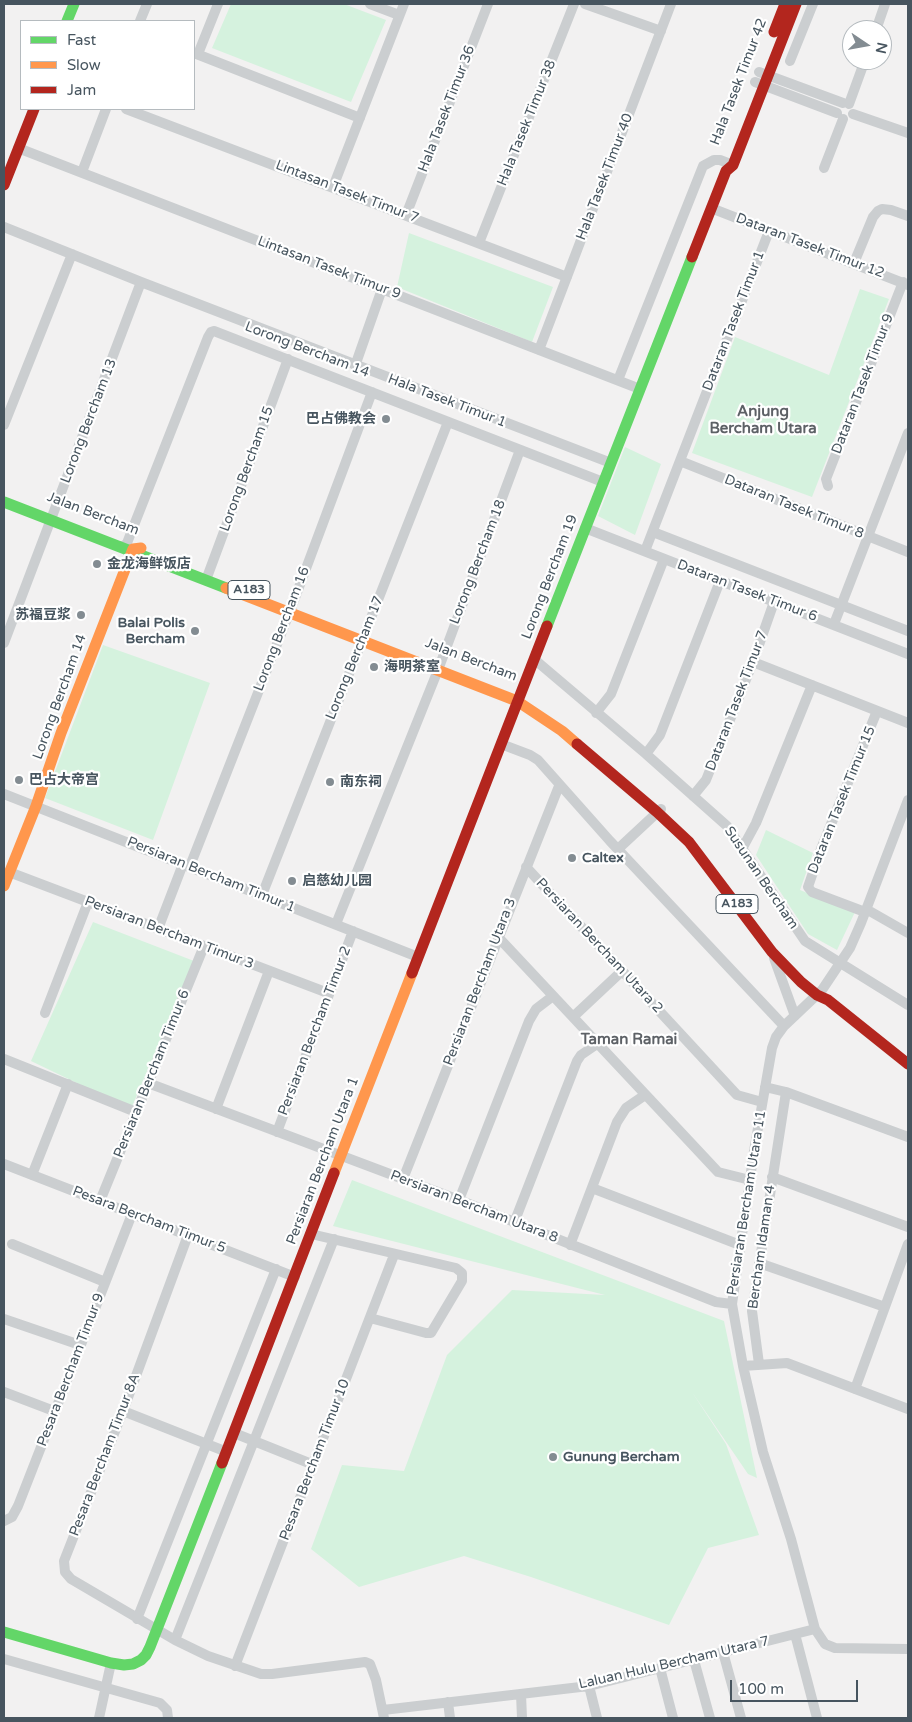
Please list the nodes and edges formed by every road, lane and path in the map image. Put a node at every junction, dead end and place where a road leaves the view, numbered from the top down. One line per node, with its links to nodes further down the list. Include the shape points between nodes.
1 (74, 4): 15 (street)
2 (147, 4): 16 (street)
3 (218, 4): 19 (street)
4 (370, 4): 14 (street)
5 (404, 4): 14 (street)
6 (488, 4): 37 (street, Hala Tasek Timur 36)
7 (574, 4): 41 (street, Hala Tasek Timur 38)
8 (585, 4): 18 (street)
9 (671, 4): 18 (street, Hala Tasek Timur 40)
10 (785, 4): 22 (street, Hala Tasek Timur 42)
11 (796, 4): 22 (street, Hala Tasek Timur 42)
12 (812, 4): 20 (street)
13 (885, 4): 17 (street)
14 (400, 15): 28 (street)
15 (67, 20)
16 (140, 20)
17 (879, 20)
18 (661, 31): 44 (street, Hala Tasek Timur 40)
19 (196, 53): 28 (street)
20 (790, 61)
21 (861, 70): 23 (street)
22 (761, 79): 23 (street); 27 (street); 31 (street, Hala Tasek Timur 42)
23 (846, 103): 27 (street, via 852,107); 27 (street, via 838,107)
24 (34, 110): 30 (street)
25 (106, 110): 33 (street)
26 (129, 110): 35 (street, Lintasan Tasek Timur 7)
27 (844, 115): 29 (street); 32 (street)
28 (360, 118): 35 (street)
29 (908, 134)
30 (18, 148): 33 (street, Lintasan Tasek Timur 9); 34 (street)
31 (728, 165): 36 (street, Hala Tasek Timur 42); 51 (street, via 714,160 703,166)
32 (824, 168)
33 (82, 172): 47 (street, Lintasan Tasek Timur 9)
34 (4, 185)
35 (333, 187): 37 (street, Lintasan Tasek Timur 7)
36 (711, 208): 40 (street, Dataran Tasek Timur 12); 52 (street, Hala Tasek Timur 42)
37 (406, 214): 41 (street, Lintasan Tasek Timur 7)
38 (908, 216): 43 (street, via 891,210 878,211)
39 (4, 227): 42 (street, Hala Tasek Timur 1)
40 (769, 231): 43 (street, Dataran Tasek Timur 12); 58 (street, Dataran Tasek Timur 1)
41 (479, 243): 44 (street, Lintasan Tasek Timur 7)
42 (72, 254): 45 (street, Hala Tasek Timur 1); 55 (street)
43 (854, 263): 46 (street, Dataran Tasek Timur 12)
44 (567, 277): 48 (street, Hala Tasek Timur 40)
45 (142, 282): 50 (street, Hala Tasek Timur 1); 64 (street, Lorong Bercham 13)
46 (906, 283): 61 (street, Dataran Tasek Timur 9, via 826,479)
47 (382, 289): 48 (street, Lintasan Tasek Timur 9); 50 (street)
48 (539, 350): 51 (street, Lintasan Tasek Timur 9)
49 (288, 359): 53 (street, Lorong Bercham 14); 68 (street, Lorong Bercham 14, via 218,332 209,334); 72 (street, Lorong Bercham 15)
50 (355, 366): 59 (street, Hala Tasek Timur 1)
51 (618, 380): 52 (street, Lintasan Tasek Timur 9)
52 (640, 389): 59 (street, Lorong Bercham 19)
53 (372, 392): 54 (street, Lorong Bercham 14); 76 (street, Lorong Bercham 16)
54 (448, 422): 57 (street, Lorong Bercham 14); 79 (street, Lorong Bercham 17)
55 (4, 425)
56 (908, 433): 67 (street)
57 (520, 450): 60 (street, Lorong Bercham 14); 84 (street, Lorong Bercham 18)
58 (680, 462): 66 (street, Dataran Tasek Timur 1); 67 (street, Dataran Tasek Timur 8)
59 (611, 463): 60 (street, Lorong Bercham 19)
60 (603, 482): 65 (street, Lorong Bercham 19)
61 (828, 486)
62 (4, 495): 64 (street, Jalan Bercham / A183)
63 (4, 502): 64 (street, Jalan Bercham / A183)
64 (52, 517): 68 (street, Jalan Bercham / A183); 80 (street, Lorong Bercham 13)
65 (585, 528): 69 (street, Dataran Tasek Timur 6); 82 (street, Lorong Bercham 19)
66 (653, 532): 69 (street, Dataran Tasek Timur 1); 75 (street, Dataran Tasek Timur 6)
67 (868, 537): 70 (street, Dataran Tasek Timur 8); 75 (street)
68 (129, 547): 72 (street, Jalan Bercham / A183); 96 (street, Lorong Bercham 14)
69 (645, 551): 71 (street, Dataran Tasek Timur 6)
70 (908, 552)
71 (664, 558): 73 (street, Dataran Tasek Timur 6); 88 (street, via 611,694)
72 (207, 577): 76 (street, Jalan Bercham / A183)
73 (720, 581): 74 (street, Dataran Tasek Timur 6); 91 (street, via 660,735)
74 (774, 602): 77 (street, Dataran Tasek Timur 6); 83 (street, Dataran Tasek Timur 7)
75 (842, 605): 77 (street); 78 (street, Dataran Tasek Timur 6)
76 (291, 609): 79 (street, Jalan Bercham / A183); 100 (street, Lorong Bercham 16)
77 (834, 624): 81 (street, Dataran Tasek Timur 6)
78 (908, 631)
79 (364, 638): 84 (street, Jalan Bercham / A183); 104 (street, Lorong Bercham 17)
80 (4, 643)
81 (908, 654)
82 (534, 659): 86 (street, Lorong Bercham 19); 88 (street, Susunan Bercham)
83 (753, 662): 85 (street); 94 (street, Dataran Tasek Timur 7, via 706,780)
84 (439, 667): 86 (street, Jalan Bercham / A183); 107 (street, Lorong Bercham 18)
85 (812, 685): 87 (street); 99 (street, via 756,824)
86 (518, 698): 90 (street, Persiaran Bercham Utara 1); 97 (street, Jalan Bercham / A183)
87 (877, 711): 89 (street); 106 (street, Dataran Tasek Timur 15, via 808,887 812,892)
88 (596, 713): 91 (street, Susunan Bercham)
89 (908, 723)
90 (501, 744): 92 (street, via 538,760); 114 (street, Persiaran Bercham Utara 1)
91 (646, 754): 94 (street, Susunan Bercham)
92 (559, 786): 98 (street); 101 (street, Persiaran Bercham Utara 3)
93 (4, 794): 96 (street, Persiaran Bercham Timur 1)
94 (694, 796): 99 (street, Susunan Bercham, via 727,826)
95 (908, 800): 106 (street, Persiaran Bercham Utara 11)
96 (36, 806): 100 (street, Persiaran Bercham Timur 1); 102 (street, Lorong Bercham 14)
97 (659, 810): 98 (street); 113 (street, Jalan Bercham / A183, via 689,842); 119 (street, Jalan Bercham / A183, via 693,836 760,926)
98 (618, 848): 125 (street)
99 (742, 849): 115 (street, Susunan Bercham, via 805,941)
100 (186, 865): 104 (street, Persiaran Bercham Timur 1); 108 (street, Lorong Bercham 16)
101 (526, 867): 111 (street, Persiaran Bercham Utara 3); 117 (street, Persiaran Bercham Utara 2)
102 (9, 872): 103 (street, Lorong Bercham 14); 105 (street, Persiaran Bercham Timur 3)
103 (4, 886)
104 (262, 895): 107 (street, Persiaran Bercham Timur 1)
105 (88, 902): 108 (street, Persiaran Bercham Timur 3); 122 (street)
106 (866, 911): 110 (street); 115 (street, Persiaran Bercham Utara 11)
107 (336, 924): 109 (street, Persiaran Bercham Timur 1)
108 (158, 929): 112 (street, Persiaran Bercham Timur 3)
109 (353, 931): 114 (street, Persiaran Bercham Timur 1); 118 (street, Persiaran Bercham Timur 2)
110 (908, 933)
111 (498, 937): 120 (street); 143 (street, Persiaran Bercham Utara 3)
112 (204, 946): 116 (street, Persiaran Bercham Timur 3); 129 (street, Persiaran Bercham Timur 6)
113 (772, 952): 119 (street, Jalan Bercham / A183); 123 (street)
114 (418, 957): 139 (street, Persiaran Bercham Utara 1)
115 (840, 963): 119 (street, Persiaran Bercham Utara 11); 121 (street, Susunan Bercham)
116 (269, 971): 118 (street, Persiaran Bercham Timur 3); 135 (street)
117 (622, 971): 124 (street); 134 (street, Persiaran Bercham Utara 2, via 737,1095)
118 (328, 993): 137 (street, Persiaran Bercham Timur 2)
119 (822, 995): 123 (street, Persiaran Bercham Utara 11); 128 (street, Jalan Bercham / A183)
120 (553, 996): 124 (street); 146 (street, via 536,1009 529,1021)
121 (908, 1005)
122 (45, 1014)
123 (795, 1016): 125 (street, Persiaran Bercham Utara 11)
124 (573, 1017): 126 (street)
125 (784, 1026): 131 (street, Persiaran Bercham Utara 11, via 772,1048)
126 (597, 1044): 133 (street); 149 (street, via 577,1061)
127 (4, 1059): 130 (street)
128 (908, 1064)
129 (148, 1083): 135 (street, Persiaran Bercham Utara 8); 136 (street, Persiaran Bercham Timur 6)
130 (68, 1084): 136 (street); 141 (street)
131 (764, 1087): 132 (street); 134 (street, Persiaran Bercham Utara 11)
132 (786, 1092): 138 (street); 142 (street, Bercham Idaman 4)
133 (645, 1095): 144 (street, via 718,1172); 145 (street, via 626,1108 617,1122)
134 (762, 1102): 144 (street, Persiaran Bercham Utara 11)
135 (216, 1109): 137 (street, Persiaran Bercham Utara 8)
136 (136, 1112): 147 (street, Persiaran Bercham Timur 6)
137 (276, 1132): 139 (street, Persiaran Bercham Utara 8)
138 (908, 1137)
139 (342, 1156): 143 (street, Persiaran Bercham Utara 8); 151 (street, Persiaran Bercham Utara 1)
140 (4, 1164): 141 (street, Pesara Bercham Timur 5)
141 (32, 1175): 147 (street, Pesara Bercham Timur 5)
142 (772, 1177): 150 (street); 159 (street, Bercham Idaman 4)
143 (403, 1179): 146 (street, Persiaran Bercham Utara 8)
144 (750, 1180): 157 (street, Persiaran Bercham Utara 11)
145 (592, 1188): 156 (street); 157 (street)
146 (459, 1200): 149 (street, Persiaran Bercham Utara 8)
147 (100, 1201): 148 (street, Pesara Bercham Timur 5)
148 (132, 1214): 152 (street, Pesara Bercham Timur 5); 162 (street, Pesara Bercham Timur 9)
149 (514, 1223): 156 (street, Persiaran Bercham Utara 8)
150 (908, 1227)
151 (311, 1234): 153 (street); 161 (street, Persiaran Bercham Utara 1)
152 (188, 1235): 160 (street, Pesara Bercham Timur 5); 173 (street, Pesara Bercham Timur 8A)
153 (334, 1239): 158 (street); 176 (street)
154 (12, 1244): 162 (street)
155 (908, 1244): 164 (street)
156 (570, 1245): 163 (street, Persiaran Bercham Utara 8, via 716,1302)
157 (740, 1245): 163 (street, Persiaran Bercham Utara 11)
158 (394, 1255): 166 (street, Pesara Bercham Timur 10); 166 (street, via 456,1268 462,1273 462,1281 429,1334)
159 (759, 1263): 164 (street); 168 (street, Bercham Idaman 4, via 752,1311)
160 (276, 1269): 161 (street, Pesara Bercham Timur 5); 177 (street)
161 (295, 1276): 175 (street, Persiaran Bercham Utara 1)
162 (105, 1282): 167 (street, Pesara Bercham Timur 9)
163 (732, 1304): 169 (street, Persiaran Bercham Utara 11)
164 (885, 1307): 170 (street)
165 (4, 1318): 167 (street)
166 (370, 1318): 179 (street, Pesara Bercham Timur 10)
167 (80, 1345): 174 (street, Pesara Bercham Timur 9)
168 (759, 1364): 169 (street); 170 (street, via 787,1363)
169 (742, 1366): 182 (street, Persiaran Bercham Utara 11, via 763,1452)
170 (855, 1389): 172 (street)
171 (4, 1392): 174 (street)
172 (908, 1409)
173 (123, 1410): 177 (street); 181 (street, Pesara Bercham Timur 8A, via 64,1567 71,1579)
174 (54, 1411): 180 (street, Pesara Bercham Timur 9, via 18,1506 12,1517)
175 (234, 1433): 176 (street); 178 (street, Persiaran Bercham Utara 1)
176 (253, 1441): 179 (street); 186 (street)
177 (207, 1444): 178 (street); 181 (street)
178 (227, 1452): 183 (street, Persiaran Bercham Utara 1)
179 (314, 1465): 192 (street, Pesara Bercham Timur 10)
180 (4, 1521)
181 (137, 1619): 183 (street, Pesara Bercham Timur 8A)
182 (816, 1629): 185 (street, Laluan Hulu Bercham Utara 7); 187 (street, via 825,1644 835,1648)
183 (157, 1631): 186 (street, Pesara Bercham Timur 8A); 191 (street, Persiaran Bercham Utara 1, via 141,1660 133,1664)
184 (4, 1632): 191 (street)
185 (795, 1634): 188 (street, Laluan Hulu Bercham Utara 7); 207 (street)
186 (175, 1640): 192 (street, Pesara Bercham Timur 8A)
187 (908, 1649)
188 (723, 1652): 190 (street, Laluan Hulu Bercham Utara 7); 206 (street)
189 (4, 1659): 195 (street)
190 (694, 1660): 193 (street, Laluan Hulu Bercham Utara 7); 205 (street)
191 (111, 1663): 195 (street)
192 (235, 1666): 198 (street, Pesara Bercham Timur 8A, via 272,1674 367,1662 373,1668)
193 (660, 1668): 194 (street, Laluan Hulu Bercham Utara 7); 204 (street)
194 (589, 1686): 196 (street, Laluan Hulu Bercham Utara 7); 203 (street)
195 (105, 1688): 199 (street); 200 (street, via 160,1703 167,1710)
196 (521, 1694): 197 (street, Laluan Hulu Bercham Utara 7); 202 (street)
197 (448, 1702): 198 (street, Laluan Hulu Bercham Utara 7); 201 (street)
198 (384, 1714)
199 (99, 1718)
200 (168, 1718)
201 (450, 1718)
202 (522, 1718)
203 (597, 1718)
204 (673, 1718)
205 (710, 1718)
206 (741, 1718)
207 (817, 1718)

